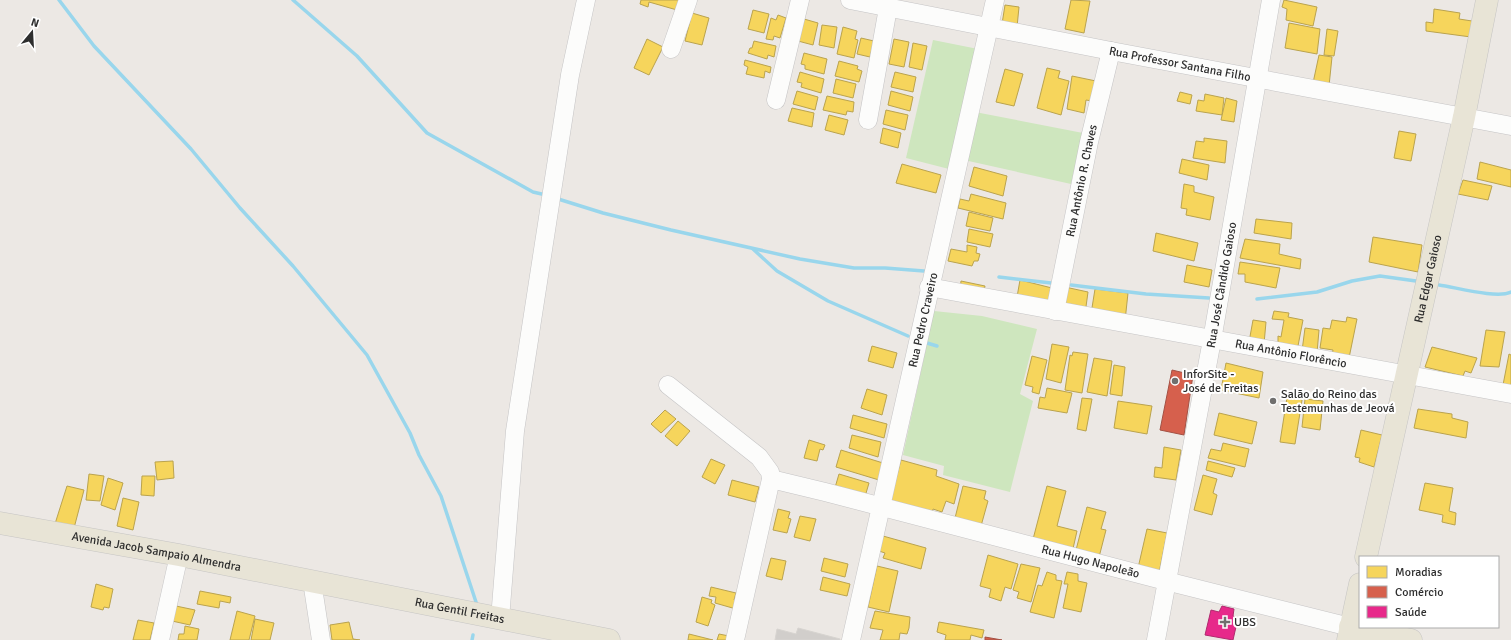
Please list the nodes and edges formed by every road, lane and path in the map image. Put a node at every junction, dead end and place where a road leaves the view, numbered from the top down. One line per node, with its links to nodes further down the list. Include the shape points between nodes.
1 (586, 0): 31 (street, via 570,75 515,431)
2 (688, 0): 10 (street)
3 (800, 0): 13 (street)
4 (850, 0): 8 (street, Rua Professor Santana Filho)
5 (995, 0): 9 (street, Rua Pedro Craveiro)
6 (1271, 0): 12 (street, Rua José Cândido Gaioso)
7 (1487, 0): 14 (main road, Rua Edgar Gaioso)
8 (888, 8): 9 (street, Rua Professor Santana Filho); 15 (street)
9 (989, 27): 11 (street, Rua Professor Santana Filho); 17 (street, Rua Pedro Craveiro)
10 (672, 49)
11 (1111, 51): 12 (street, Rua Professor Santana Filho); 18 (street, Rua Antônio R. Chaves, via 1089,142)
12 (1257, 79): 14 (street, Rua Professor Santana Filho); 19 (street, Rua José Cândido Gaioso)
13 (776, 100)
14 (1464, 117): 16 (street, Rua Professor Santana Filho); 20 (main road, Rua Edgar Gaioso)
15 (868, 120)
16 (1511, 126)
17 (929, 287): 18 (street, Rua Antônio Florêncio); 24 (street, Rua Pedro Craveiro)
18 (1055, 311): 19 (street, Rua Antônio Florêncio)
19 (1212, 340): 20 (street, Rua Antônio Florêncio); 29 (street, Rua José Cândido Gaioso)
20 (1407, 376): 22 (street, Rua Antônio Florêncio); 27 (main road, Rua Edgar Gaioso)
21 (668, 385): 23 (street, via 759,457 770,472)
22 (1511, 394)
23 (771, 479): 24 (street, Rua Hugo Napoleão); 36 (street)
24 (880, 506): 29 (street, Rua Hugo Napoleão); 37 (street, Rua Pedro Craveiro)
25 (0, 523): 26 (main road, Avenida Jacob Sampaio Almendra)
26 (179, 555): 28 (main road, Avenida Jacob Sampaio Almendra); 33 (street)
27 (1366, 556)
28 (312, 581): 31 (main road, Rua Gentil Freitas); 34 (street)
29 (1166, 581): 32 (street, Rua Hugo Napoleão); 38 (street, Rua José Cândido Gaioso)
30 (1359, 588): 32 (main road)
31 (500, 618): 35 (main road, Rua Gentil Freitas)
32 (1349, 633): 39 (main road, Rua Hugo Napoleão)
33 (160, 640)
34 (321, 640)
35 (609, 640)
36 (736, 640)
37 (851, 640)
38 (1156, 640)
39 (1411, 640)

